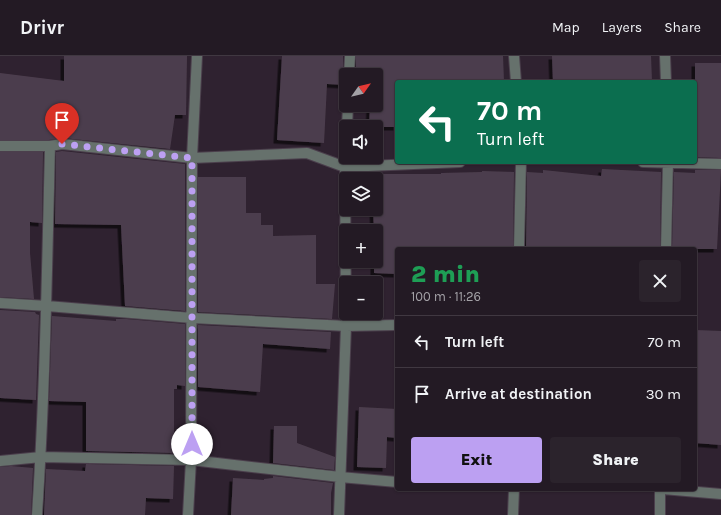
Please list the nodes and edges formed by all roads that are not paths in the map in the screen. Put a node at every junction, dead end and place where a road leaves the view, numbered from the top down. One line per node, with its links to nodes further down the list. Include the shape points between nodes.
1 (197, 56): 10 (street)
2 (350, 56): 5 (street)
3 (514, 56): 6 (street)
4 (665, 56): 7 (street)
5 (349, 68)
6 (516, 80)
7 (666, 80)
8 (0, 146): 9 (street)
9 (50, 146): 10 (street, via 62,144); 21 (street)
10 (192, 158): 17 (street, via 307,153); 22 (street)
11 (697, 163): 16 (street)
12 (345, 164): 17 (street)
13 (414, 164): 17 (street)
14 (521, 164): 18 (street)
15 (668, 164): 19 (street)
16 (721, 164)
17 (345, 167): 24 (street)
18 (519, 247)
19 (666, 247)
20 (0, 303): 21 (street)
21 (47, 306): 22 (street); 25 (street)
22 (192, 318): 24 (street); 26 (street)
23 (395, 325): 24 (street)
24 (346, 326): 28 (street)
25 (41, 457): 26 (street); 27 (street); 34 (street)
26 (191, 460): 28 (street); 35 (street)
27 (0, 461)
28 (340, 477): 29 (street); 36 (street)
29 (395, 482)
30 (514, 491): 37 (street)
31 (661, 491): 38 (street)
32 (685, 491): 33 (street)
33 (721, 494)
34 (37, 515)
35 (188, 515)
36 (339, 515)
37 (513, 515)
38 (660, 515)

